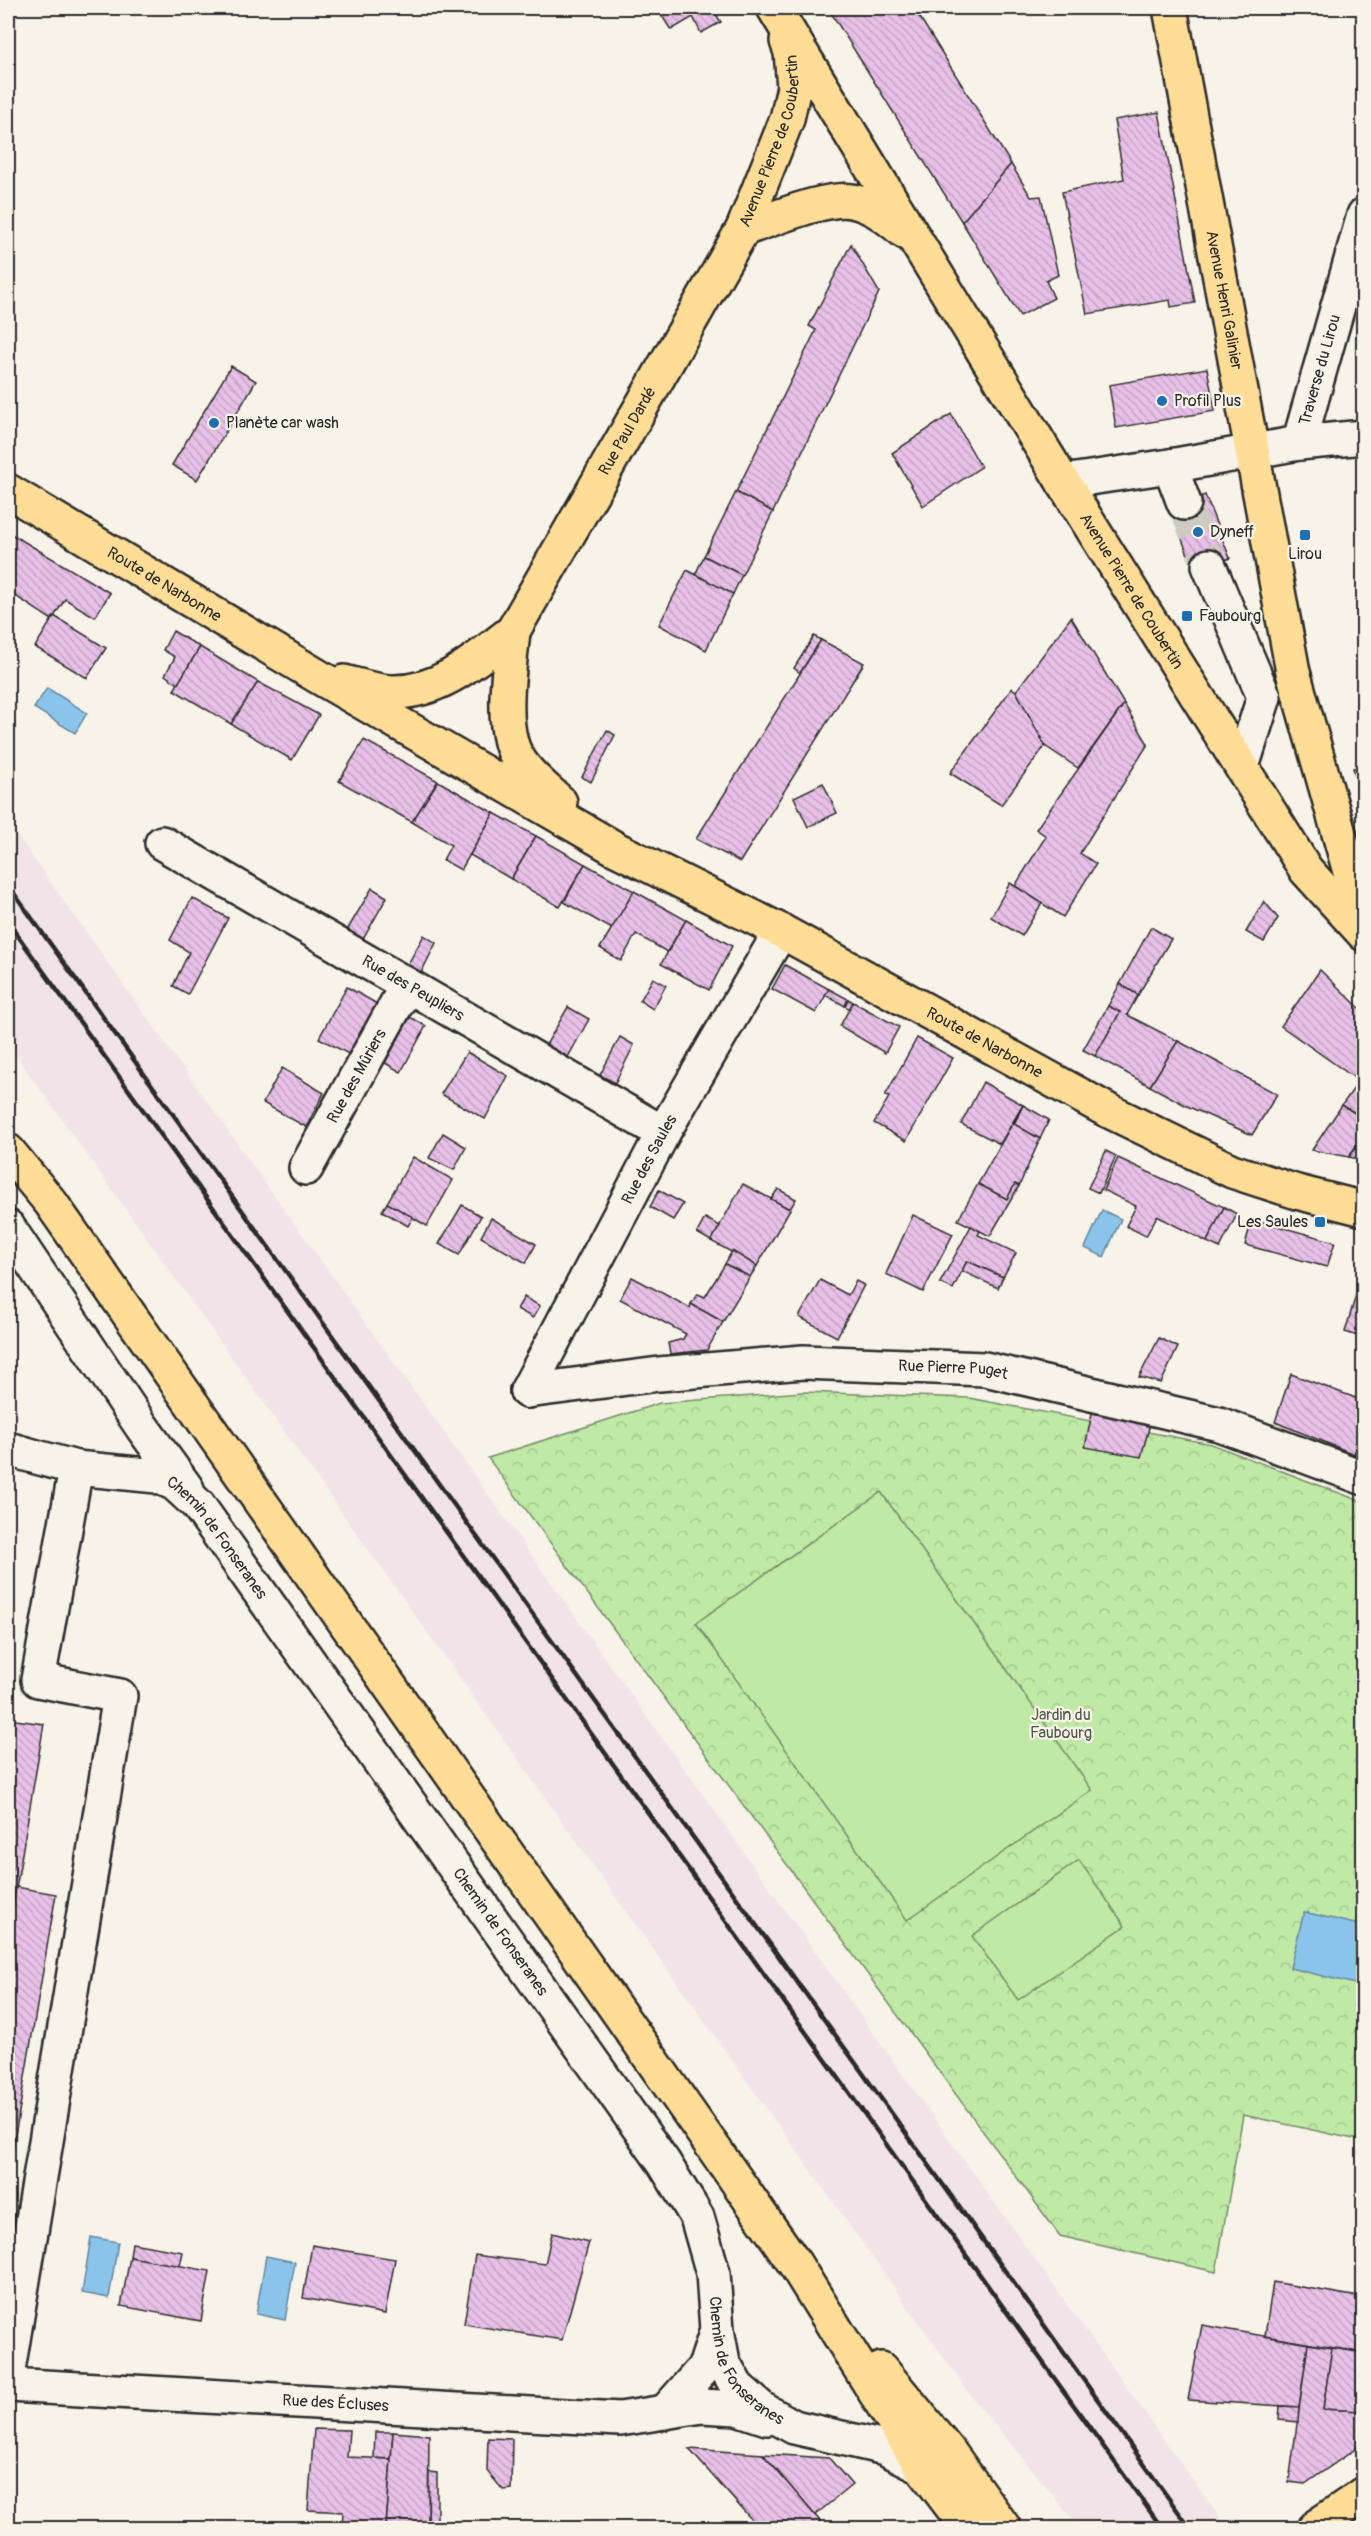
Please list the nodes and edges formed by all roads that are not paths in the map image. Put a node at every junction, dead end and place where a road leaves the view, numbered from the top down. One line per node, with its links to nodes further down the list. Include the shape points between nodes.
1 (1170, 8): 8 (main road, Avenue Henri Galinier)
2 (776, 11): 4 (main road, Avenue Pierre de Coubertin, via 790,52 794,87 787,119); 5 (main road, Avenue Pierre de Coubertin)
3 (1364, 215): 7 (street, Traverse du Lirou)
4 (743, 229): 5 (main road, Avenue Pierre de Coubertin, via 825,203 851,201 880,212); 14 (main road, Rue Paul Dardé)
5 (912, 237): 10 (main road, Avenue Pierre de Coubertin)
6 (1364, 437): 7 (street)
7 (1299, 443): 8 (street, Traverse du Lirou)
8 (1251, 451): 9 (street, Traverse du Lirou); 18 (main road, Avenue Henri Galinier, via 1293,672)
9 (1170, 466): 10 (street, Traverse du Lirou); 12 (street)
10 (1063, 483): 20 (main road, Avenue Pierre de Coubertin)
11 (8, 491): 15 (main road, Route de Narbonne)
12 (1184, 503)
13 (1209, 566): 17 (street)
14 (513, 631): 16 (main road, Rue Paul Dardé, via 460,671); 19 (main road, Rue Paul Dardé, via 507,703)
15 (319, 677): 16 (main road, Route de Narbonne, via 394,692); 22 (main road, Route de Narbonne)
16 (429, 686)
17 (1264, 697): 18 (street); 20 (street)
18 (1305, 713): 23 (main road, Avenue Henri Galinier, via 1350,872)
19 (511, 743): 22 (main road, Route de Narbonne, via 528,771)
20 (1242, 767): 25 (main road, Avenue Pierre de Coubertin, via 1306,870)
21 (162, 843): 26 (street, Rue des Peupliers)
22 (616, 849): 24 (main road, Route de Narbonne)
23 (1364, 904)
24 (781, 931): 27 (street, Rue des Saules); 30 (main road, Route de Narbonne, via 1107,1110 1232,1171)
25 (1364, 934)
26 (407, 985): 27 (street, Rue des Peupliers); 29 (street, Rue des Mûriers)
27 (663, 1133): 32 (street, Rue des Saules)
28 (8, 1151): 37 (main road, via 51,1203)
29 (306, 1168)
30 (1362, 1208)
31 (8, 1227): 36 (street)
32 (527, 1391): 35 (street, Rue Pierre Puget, via 659,1374 803,1362 985,1370 1219,1424)
33 (8, 1449): 34 (street, Chemin de Fonseranes)
34 (76, 1468): 36 (street, Chemin de Fonseranes, via 157,1476 175,1484); 39 (street, via 38,1680 120,1696)
35 (1364, 1479)
36 (198, 1505): 38 (street, Chemin de Fonseranes, via 664,2163 697,2217 713,2273)
37 (795, 2264): 43 (main road); 48 (main road, via 947,2450)
38 (717, 2330): 41 (street, via 705,2367); 42 (street, Chemin de Fonseranes, via 723,2362 737,2387 762,2409)
39 (8, 2370)
40 (8, 2385): 41 (street, Rue des Écluses, via 620,2419)
41 (665, 2412): 42 (street, Rue des Écluses, via 702,2406 737,2408)
42 (794, 2427): 43 (street, Chemin de Fonseranes, via 885,2448)
43 (921, 2466): 47 (main road)
44 (1364, 2494): 46 (main road)
45 (1364, 2509): 46 (main road)
46 (1321, 2523)
47 (968, 2529)
48 (1004, 2529)

